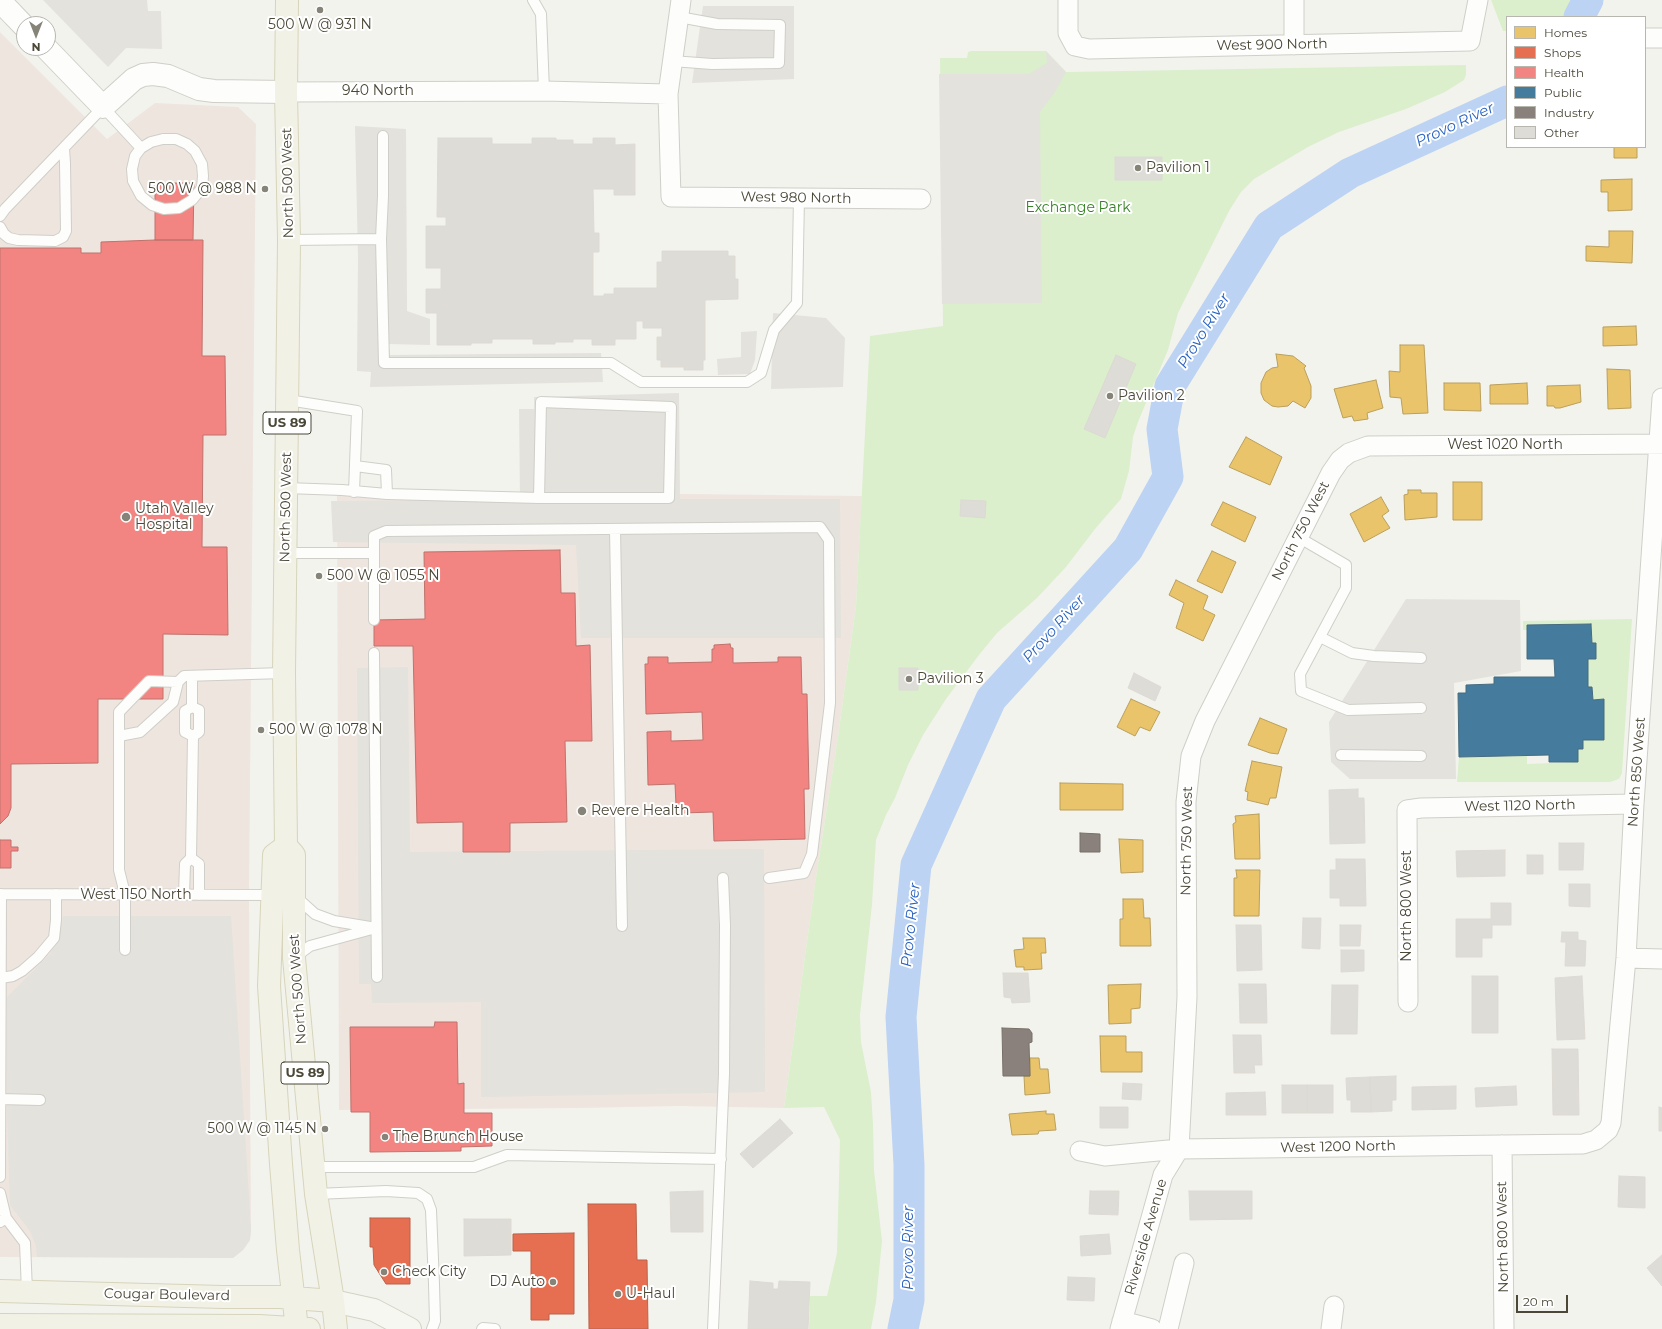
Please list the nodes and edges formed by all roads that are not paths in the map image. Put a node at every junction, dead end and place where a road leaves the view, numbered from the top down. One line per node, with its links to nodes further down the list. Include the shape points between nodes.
1 (287, 0): 13 (main road, North 500 West / US 89)
2 (533, 0): 12 (lane, via 542,14)
3 (1068, 0): 9 (street, West 900 North, via 1068,33 1075,46 1089,49)
4 (1294, 0): 9 (street)
5 (1478, 0): 9 (street, West 900 North, via 1470,41)
6 (0, 1): 8 (street)
7 (680, 8): 11 (street); 11 (lane, via 717,24 780,25 779,63 712,64)
8 (16, 18)
9 (1294, 45)
10 (54, 56): 15 (street)
11 (672, 61): 14 (street)
12 (544, 91): 13 (street, 940 North); 14 (street, 940 North)
13 (286, 92): 15 (street, 940 North, via 206,90 168,76 153,74 134,79); 23 (main road, North 500 West / US 89)
14 (668, 94): 19 (street, West 980 North, via 671,197)
15 (104, 107): 17 (lane); 18 (lane)
16 (383, 136): 24 (lane)
17 (140, 148): 17 (lane, via 132,169 133,181 140,196 152,205 164,209 179,208 192,200 202,188 200,158 187,144 176,139 163,139)
18 (64, 149): 21 (lane); 22 (lane, via 66,231 63,237 55,241 18,240 4,234)
19 (798, 198): 20 (street, West 980 North); 24 (lane, via 797,303 774,330 761,373 747,382 641,382 611,363 384,363)
20 (921, 199)
21 (0, 216)
22 (0, 227)
23 (289, 240): 24 (lane); 26 (main road, North 500 West / US 89)
24 (381, 240)
25 (1662, 398): 27 (street, North 850 West)
26 (288, 400): 29 (lane, via 357,410); 30 (main road, North 500 West / US 89)
27 (1660, 444): 28 (street, West 1020 North, via 1368,446); 51 (street, North 850 West)
28 (1349, 453): 35 (street, North 750 West, via 1330,473)
29 (355, 466): 31 (lane); 32 (lane, via 386,470)
30 (286, 488): 31 (lane); 36 (main road, North 500 West / US 89)
31 (354, 492): 32 (lane)
32 (387, 494): 33 (lane)
33 (539, 498): 33 (lane, via 669,498 671,407 541,402)
34 (615, 529): 37 (lane, via 386,531 374,536); 56 (lane, via 820,527 829,540 830,703 812,854 804,873); 64 (lane)
35 (1298, 537): 39 (lane, via 1346,565 1346,588); 77 (street, North 750 West, via 1205,721 1191,756 1186,802 1187,997)
36 (286, 553): 37 (lane); 42 (main road, North 500 West / US 89)
37 (374, 553): 38 (lane)
38 (374, 620)
39 (1320, 637): 41 (lane, via 1352,653); 46 (lane, via 1300,674 1302,691 1348,710)
40 (374, 653): 65 (lane)
41 (1421, 658)
42 (284, 673): 43 (lane); 53 (main road, North 500 West / US 89)
43 (192, 676): 44 (lane, via 184,676); 45 (lane)
44 (178, 682): 47 (lane, via 173,702 140,732); 47 (lane, via 149,681 119,712)
45 (192, 707): 48 (lane, via 199,710 199,732); 48 (lane, via 185,711 185,732)
46 (1421, 708)
47 (119, 736): 59 (lane, via 119,870)
48 (193, 736): 54 (lane)
49 (1341, 755): 50 (lane)
50 (1421, 756)
51 (1634, 804): 52 (street, West 1120 North); 68 (street, North 850 West)
52 (1407, 810): 72 (street, North 800 West)
53 (286, 846): 62 (main road, North 500 West / US 89, via 274,855); 63 (main road, North 500 West / US 89, via 294,855)
54 (191, 858): 60 (lane, via 185,864); 61 (lane, via 199,864)
55 (723, 878): 79 (lane, via 724,1074)
56 (770, 878)
57 (1, 894): 58 (lane, West 1150 North); 71 (lane)
58 (56, 894): 59 (lane, West 1150 North); 71 (lane, via 54,938 22,971 14,976)
59 (125, 894): 60 (lane, West 1150 North); 66 (lane)
60 (184, 895): 61 (lane, West 1150 North)
61 (199, 895): 62 (lane, West 1150 North)
62 (273, 895): 88 (main road, North 500 West / US 89, via 269,986 288,1250)
63 (294, 895): 65 (lane, via 315,914 334,921); 67 (main road, North 500 West / US 89)
64 (622, 926)
65 (376, 928): 67 (lane, via 310,946); 70 (lane)
66 (125, 950)
67 (294, 958): 80 (main road, North 500 West / US 89)
68 (1626, 958): 69 (street); 75 (street, North 850 West, via 1611,1123 1605,1133)
69 (1662, 959)
70 (377, 977)
71 (1, 978): 73 (lane)
72 (1408, 1002)
73 (0, 1099): 74 (lane); 81 (lane)
74 (40, 1100)
75 (1596, 1140): 76 (street, West 1200 North, via 1583,1144)
76 (1502, 1145): 77 (street, West 1200 North); 103 (street, North 800 West)
77 (1179, 1149): 78 (street, West 1200 North, via 1105,1156); 92 (street, Riverside Avenue, via 1163,1175)
78 (1080, 1151)
79 (721, 1159): 80 (lane, via 507,1155 474,1166); 99 (lane)
80 (314, 1167): 83 (main road, North 500 West / US 89)
81 (0, 1177)
82 (0, 1193): 84 (lane)
83 (316, 1194): 89 (main road, North 500 West / US 89); 96 (lane, via 386,1191 418,1193 428,1199 432,1210 435,1321)
84 (3, 1220): 87 (lane, via 25,1244)
85 (1184, 1263): 101 (street)
86 (0, 1291): 87 (main road, Cougar Boulevard)
87 (27, 1291): 88 (main road, Cougar Boulevard)
88 (294, 1298): 89 (main road, Cougar Boulevard); 93 (main road, US 89)
89 (333, 1301): 94 (main road, US 89); 95 (main road, via 374,1310)
90 (1334, 1306): 102 (street)
91 (0, 1325): 93 (main road, via 258,1326)
92 (1121, 1325): 100 (street)
93 (301, 1329)
94 (336, 1329)
95 (410, 1329)
96 (432, 1329)
97 (482, 1329): 98 (lane)
98 (495, 1329)
99 (713, 1329)
100 (1152, 1329)
101 (1168, 1329)
102 (1331, 1329)
103 (1504, 1329)

